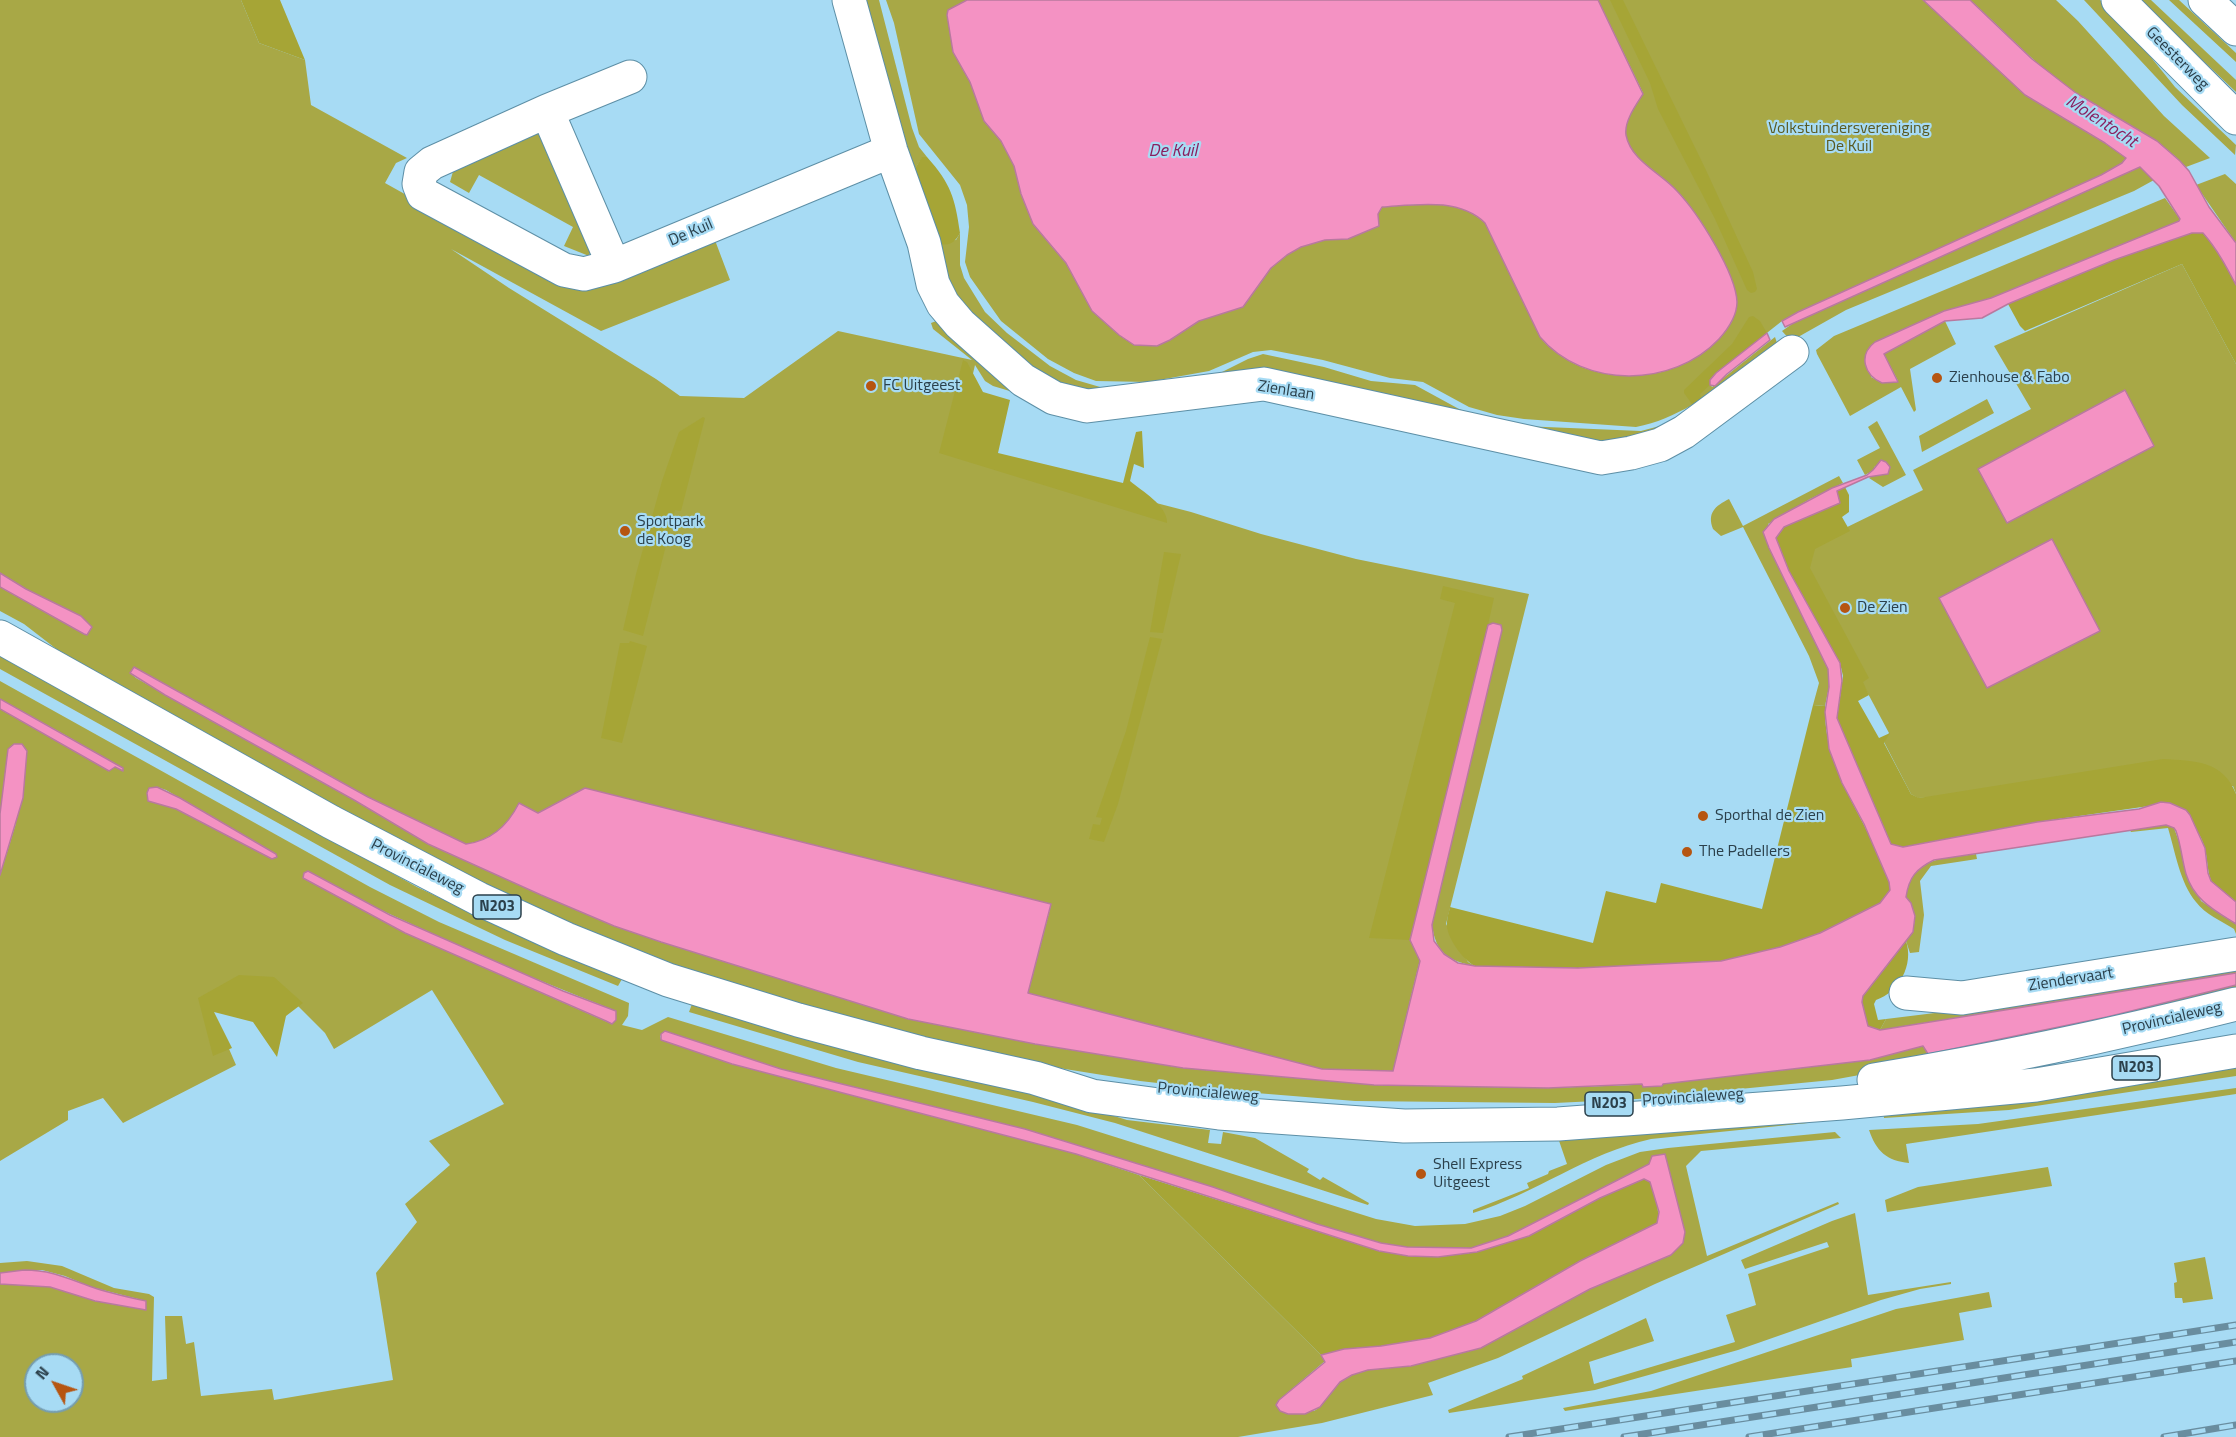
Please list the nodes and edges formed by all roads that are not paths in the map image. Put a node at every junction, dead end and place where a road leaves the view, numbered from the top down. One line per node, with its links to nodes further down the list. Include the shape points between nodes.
1 (849, 0): 8 (main road)
2 (2118, 0): 7 (main road, Geesterweg)
3 (2205, 0): 4 (main road)
4 (2236, 28)
5 (630, 77): 6 (main road, De Kuil)
6 (547, 111): 9 (main road); 9 (main road, De Kuil, via 432,163 421,172 419,184 423,194 564,270 584,274)
7 (2236, 118)
8 (891, 151): 9 (main road, De Kuil); 10 (main road, Zienlaan, via 924,243 933,284 943,304 1023,380 1066,402 1107,405 1264,384 1601,458 1660,445 1684,432)
9 (614, 266)
10 (1792, 352)
11 (0, 637): 16 (main road, Provincialeweg / N203, via 341,827 566,939 668,980 798,1020)
12 (2236, 954): 13 (main road, Ziendervaart, via 1962,998)
13 (1906, 993)
14 (2236, 1004): 16 (main road, Provincialeweg / N203, via 1959,1066 1836,1086 1722,1097 1533,1108 1395,1106 1225,1096)
15 (2236, 1051): 16 (main road, Provincialeweg / N203, via 2036,1085 1842,1103 1500,1126 1404,1126 1219,1113 1092,1096)
16 (1035, 1078)

